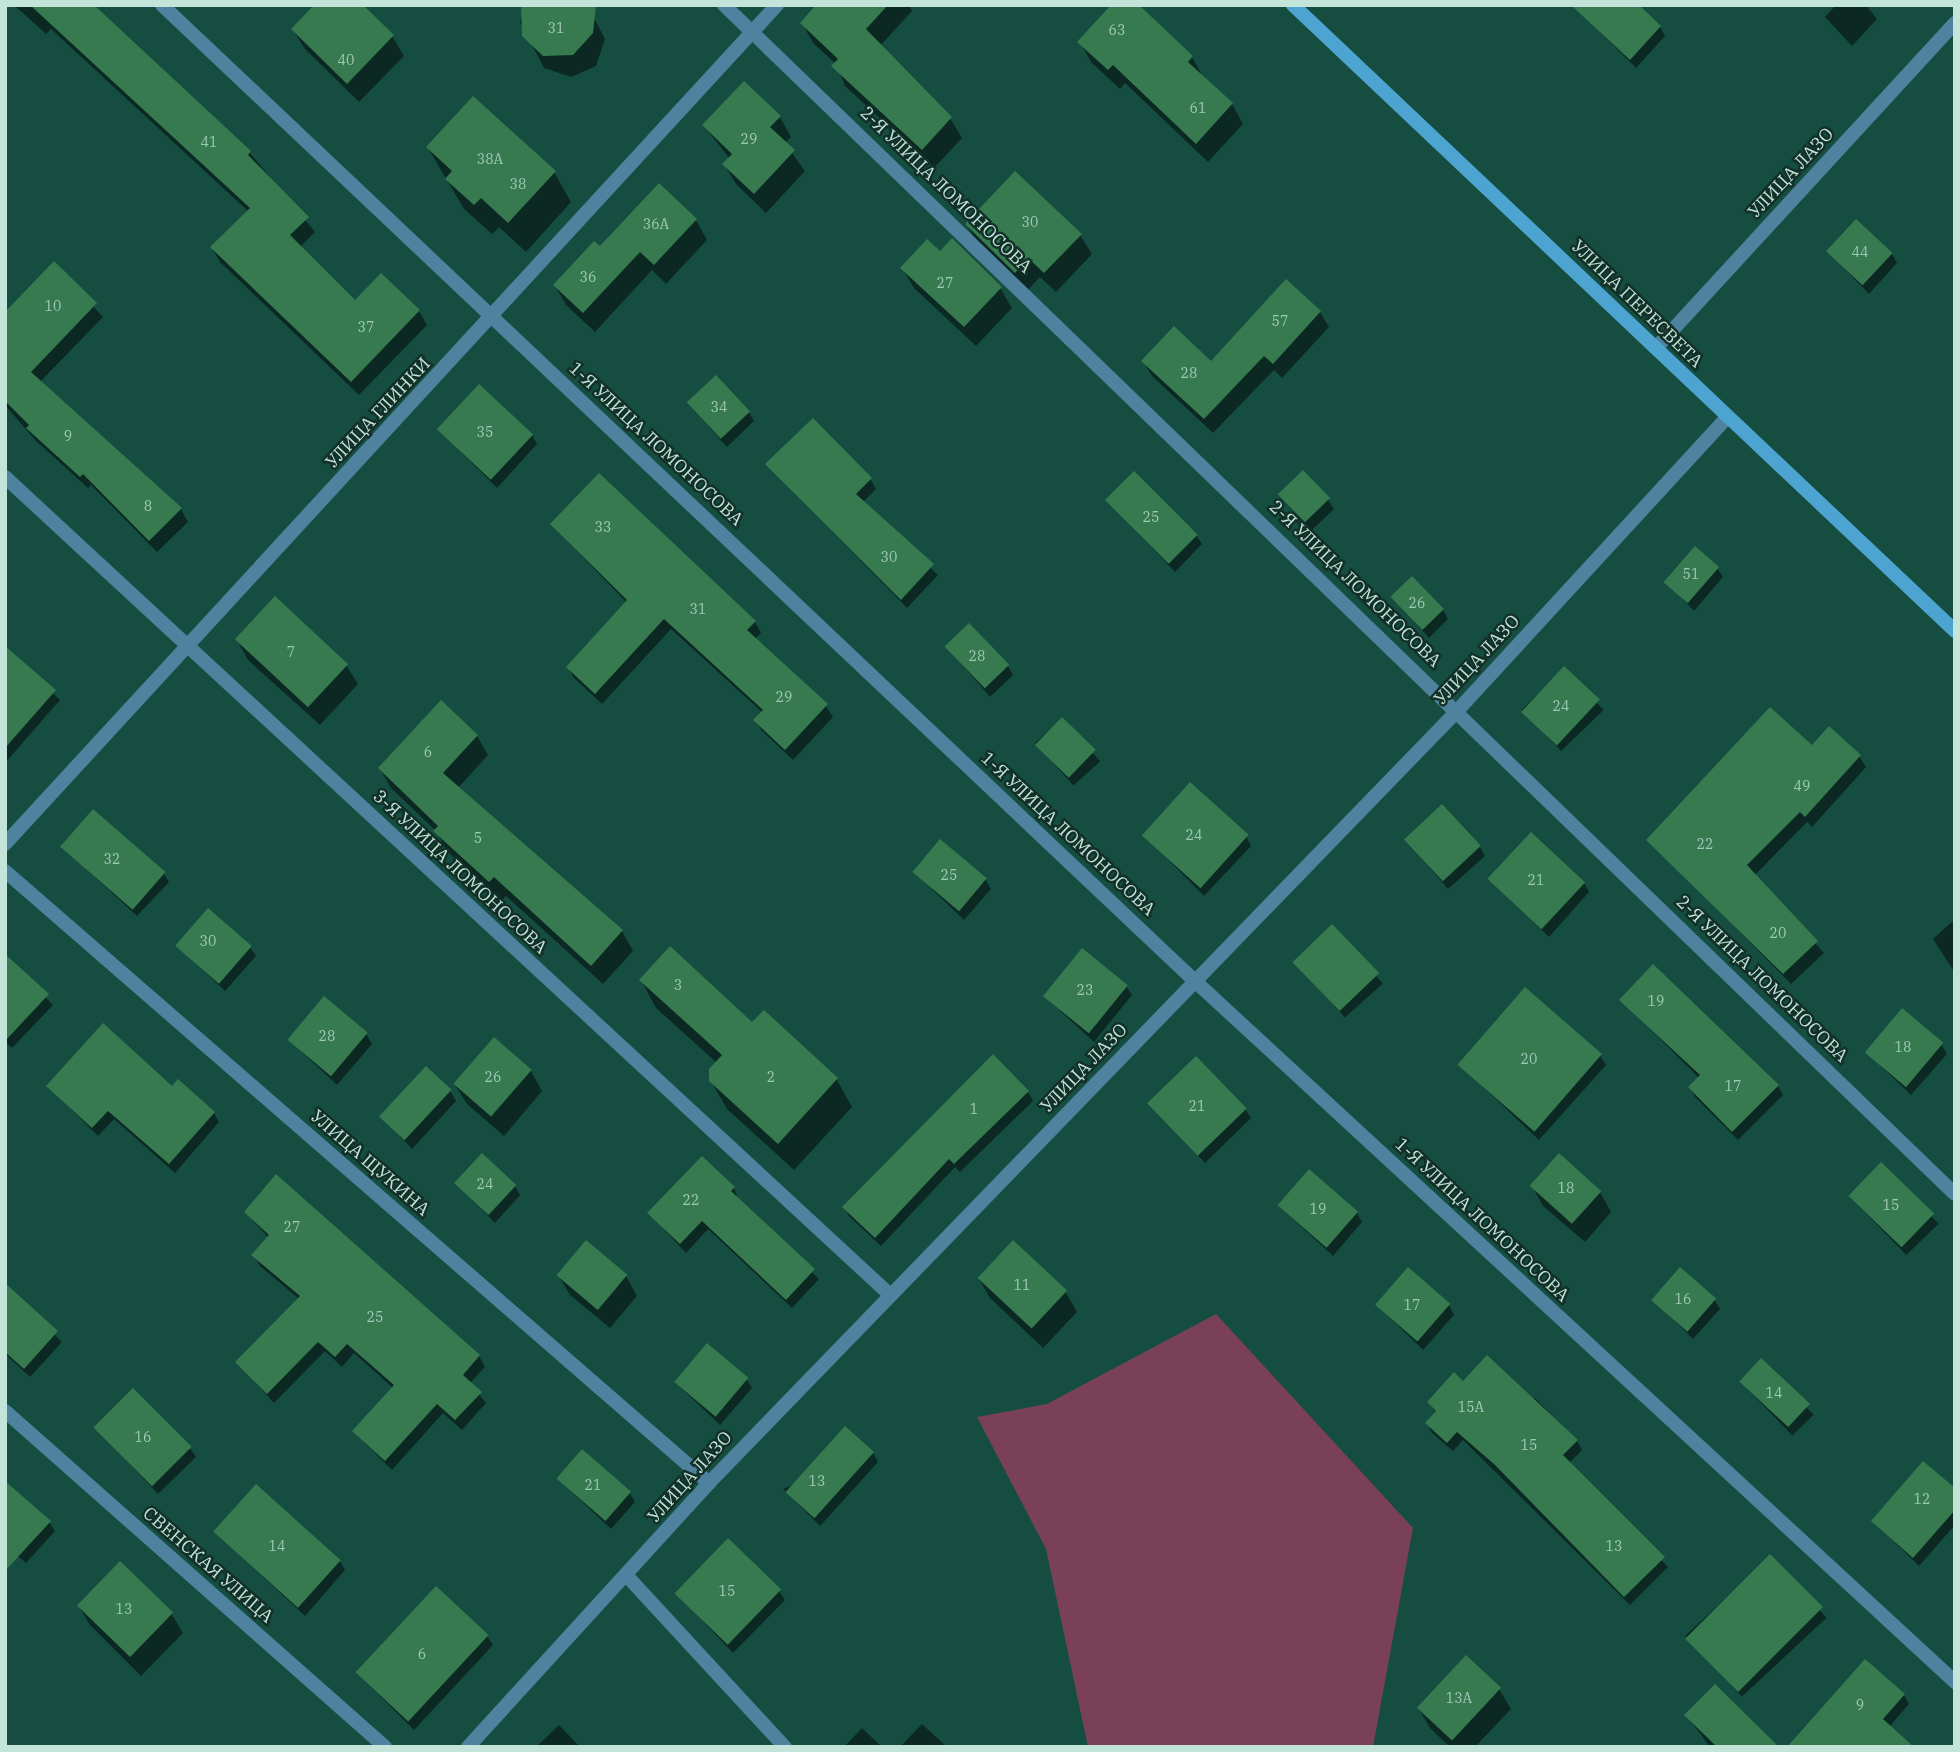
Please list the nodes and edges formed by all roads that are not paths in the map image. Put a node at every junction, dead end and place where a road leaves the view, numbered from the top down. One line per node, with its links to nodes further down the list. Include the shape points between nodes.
1 (162, 5): 7 (street, 1-Я УЛИЦА ЛОМОНОСОВА)
2 (724, 5): 6 (street, 2-Я УЛИЦА ЛОМОНОСОВА)
3 (777, 5): 6 (street, УЛИЦА ГЛИНКИ)
4 (1293, 5): 8 (main road, УЛИЦА ПЕРЕСВЕТА)
5 (1955, 23): 8 (street, УЛИЦА ЛАЗО)
6 (754, 32): 7 (street, УЛИЦА ГЛИНКИ); 13 (street, 2-Я УЛИЦА ЛОМОНОСОВА)
7 (493, 316): 12 (street, УЛИЦА ГЛИНКИ); 16 (street, 1-Я УЛИЦА ЛОМОНОСОВА)
8 (1656, 348): 9 (main road, УЛИЦА ПЕРЕСВЕТА)
9 (1727, 417): 11 (main road, УЛИЦА ПЕРЕСВЕТА); 13 (street, УЛИЦА ЛАЗО)
10 (5, 477): 12 (street, 3-Я УЛИЦА ЛОМОНОСОВА)
11 (1955, 631)
12 (188, 648): 14 (street, УЛИЦА ГЛИНКИ); 18 (street, 3-Я УЛИЦА ЛОМОНОСОВА)
13 (1458, 710): 16 (street, УЛИЦА ЛАЗО); 17 (street, 2-Я УЛИЦА ЛОМОНОСОВА)
14 (5, 844)
15 (5, 872): 20 (street, УЛИЦА ЩУКИНА)
16 (1196, 982): 18 (street, УЛИЦА ЛАЗО); 22 (street, 1-Я УЛИЦА ЛОМОНОСОВА)
17 (1955, 1194)
18 (889, 1294): 20 (street, УЛИЦА ЛАЗО)
19 (5, 1411): 23 (street, СВЕНСКАЯ УЛИЦА)
20 (709, 1483): 21 (street, УЛИЦА ЛАЗО)
21 (627, 1576): 24 (street, УЛИЦА ЛАЗО); 25 (street)
22 (1955, 1682)
23 (385, 1747)
24 (468, 1747)
25 (785, 1747)

